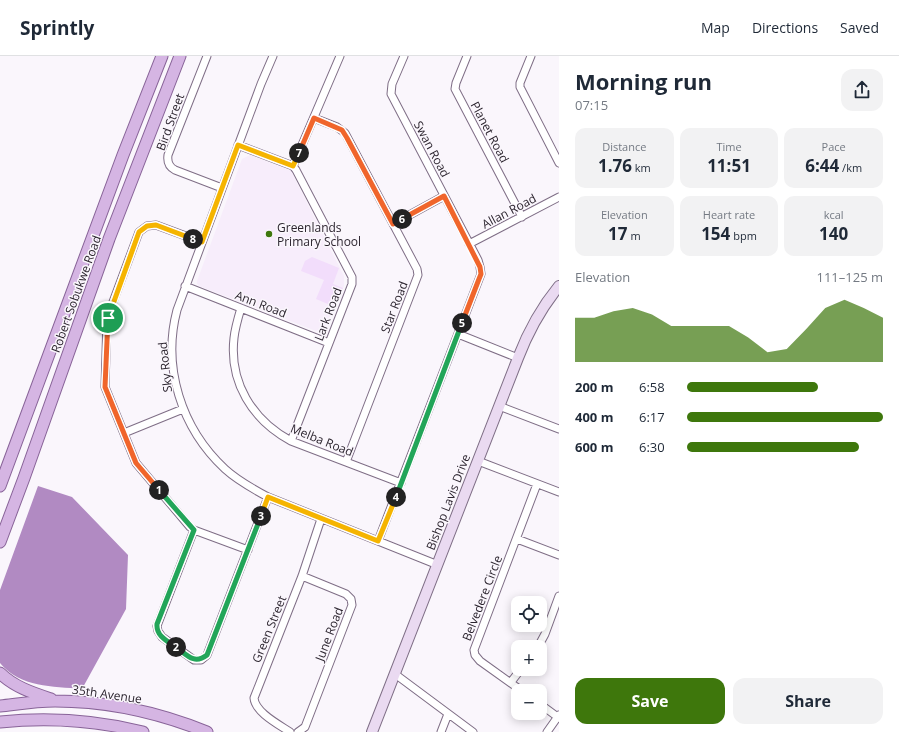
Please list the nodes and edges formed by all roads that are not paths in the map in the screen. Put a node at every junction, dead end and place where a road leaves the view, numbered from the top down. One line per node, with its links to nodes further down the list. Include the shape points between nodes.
1 (162, 56): 35 (main road, Robert Sobukwe Road)
2 (180, 56): 42 (main road, Robert Sobukwe Road, via 109,239)
3 (207, 56): 13 (street, Bird Street, via 168,158 170,165 176,170)
4 (273, 56): 10 (street, Sky Road)
5 (340, 56): 9 (street)
6 (404, 56): 14 (street, Swan Road, via 392,84 391,94)
7 (467, 56): 16 (street, Planet Road, via 455,89)
8 (531, 56): 11 (street, via 520,87)
9 (314, 118): 12 (street); 17 (street, Star Road, via 345,133)
10 (238, 145): 12 (street); 13 (street, Sky Road)
11 (559, 163)
12 (293, 166): 24 (street, Lark Road, via 352,277 352,284)
13 (222, 188): 18 (street, Sky Road)
14 (444, 196): 17 (street); 19 (street, Swan Road)
15 (559, 197): 16 (street, Allan Road)
16 (522, 216): 19 (street, Allan Road)
17 (393, 224): 32 (street, Star Road, via 418,278)
18 (202, 242): 20 (street, Sky Road); 29 (street, via 156,225 147,226 139,232 108,318 105,387)
19 (469, 244): 23 (street, Swan Road, via 480,264 481,274)
20 (185, 286): 22 (street, Ann Road); 27 (street, Sky Road, via 174,320 172,341 174,377)
21 (559, 286): 25 (street, Bishop Lavis Drive, via 538,316)
22 (241, 308): 24 (street, Ann Road); 30 (street, Melba Road, via 233,348 234,368 241,390 260,418)
23 (458, 334): 25 (street); 33 (street, Swan Road)
24 (329, 343): 30 (street, Lark Road)
25 (518, 358): 26 (street, Bishop Lavis Drive)
26 (499, 406): 28 (street); 31 (street, Bishop Lavis Drive)
27 (183, 409): 29 (street); 37 (street, Sky Road, via 196,435 214,458 245,484)
28 (559, 429)
29 (124, 433): 39 (street, via 136,463)
30 (291, 441): 32 (street, Melba Road)
31 (478, 461): 34 (street); 45 (street, Bishop Lavis Drive)
32 (346, 462): 33 (street, Melba Road)
33 (401, 483): 41 (street, Swan Road)
34 (537, 484): 36 (street); 40 (street, Belvedere Circle)
35 (0, 486)
36 (559, 492)
37 (268, 497): 38 (street, Sky Road); 43 (street)
38 (321, 519): 41 (street, Sky Road); 46 (street, Green Street)
39 (194, 530): 43 (street); 43 (street, via 156,626 162,637 194,660 201,660 207,655)
40 (517, 539): 44 (street); 52 (street, Belvedere Circle, via 474,650 480,661)
41 (378, 541): 45 (street, Sky Road)
42 (0, 542)
43 (248, 550)
44 (559, 555)
45 (438, 565): 50 (street, Bishop Lavis Drive)
46 (302, 576): 62 (street, Green Street, via 254,698 258,709); 63 (street, June Road, via 346,594 352,605 305,727)
47 (559, 596): 48 (street)
48 (542, 640)
49 (0, 673): 54 (main road, via 16,685)
50 (395, 674): 57 (street); 64 (street, Bishop Lavis Drive)
51 (516, 676): 52 (street)
52 (511, 682): 53 (street, Belvedere Circle)
53 (513, 684)
54 (56, 701): 55 (main road, 35th Avenue); 61 (main road, 35th Avenue, via 94,703 134,710)
55 (0, 706)
56 (547, 709): 58 (street)
57 (448, 714): 65 (street); 66 (street)
58 (558, 717): 67 (street)
59 (0, 722): 60 (main road, via 70,720 110,724)
60 (143, 732)
61 (207, 732)
62 (290, 732)
63 (298, 732)
64 (372, 732)
65 (442, 732)
66 (473, 732)
67 (547, 732)

